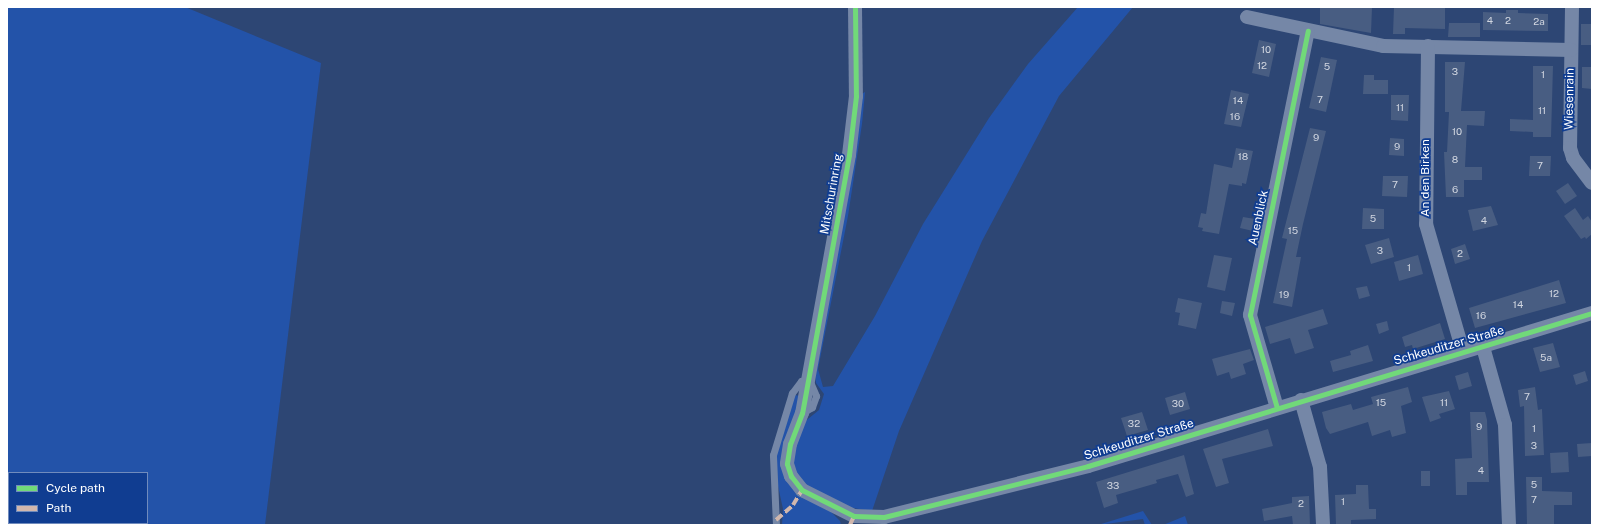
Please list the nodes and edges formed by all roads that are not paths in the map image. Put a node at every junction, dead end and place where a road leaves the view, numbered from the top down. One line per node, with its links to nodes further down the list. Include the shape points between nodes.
1 (855, 7): 11 (street, Mitschurinring, via 856,96 850,155)
2 (1572, 7): 6 (street, Wiesenrain)
3 (1247, 17): 4 (street)
4 (1308, 31): 5 (street, via 1376,45); 13 (street, Auenblick, via 1250,315)
5 (1428, 46): 6 (street); 10 (street, An den Birken, via 1426,224)
6 (1571, 50): 7 (street, Wiesenrain, via 1570,148 1573,158)
7 (1592, 184)
8 (1592, 313): 9 (street, Schkeuditzer Straße)
9 (1483, 347): 10 (street, Schkeuditzer Straße); 16 (street, via 1505,425)
10 (1463, 352): 12 (street, Schkeuditzer Straße)
11 (806, 381): 13 (street, Schkeuditzer Straße, via 802,413 788,456 791,476 807,494 854,516 884,517 1088,466); 14 (lane, via 797,384 792,393 774,449)
12 (1301, 400): 13 (street, Schkeuditzer Straße); 15 (street, via 1320,467)
13 (1277, 408)
14 (776, 525)
15 (1323, 525)
16 (1509, 525)

